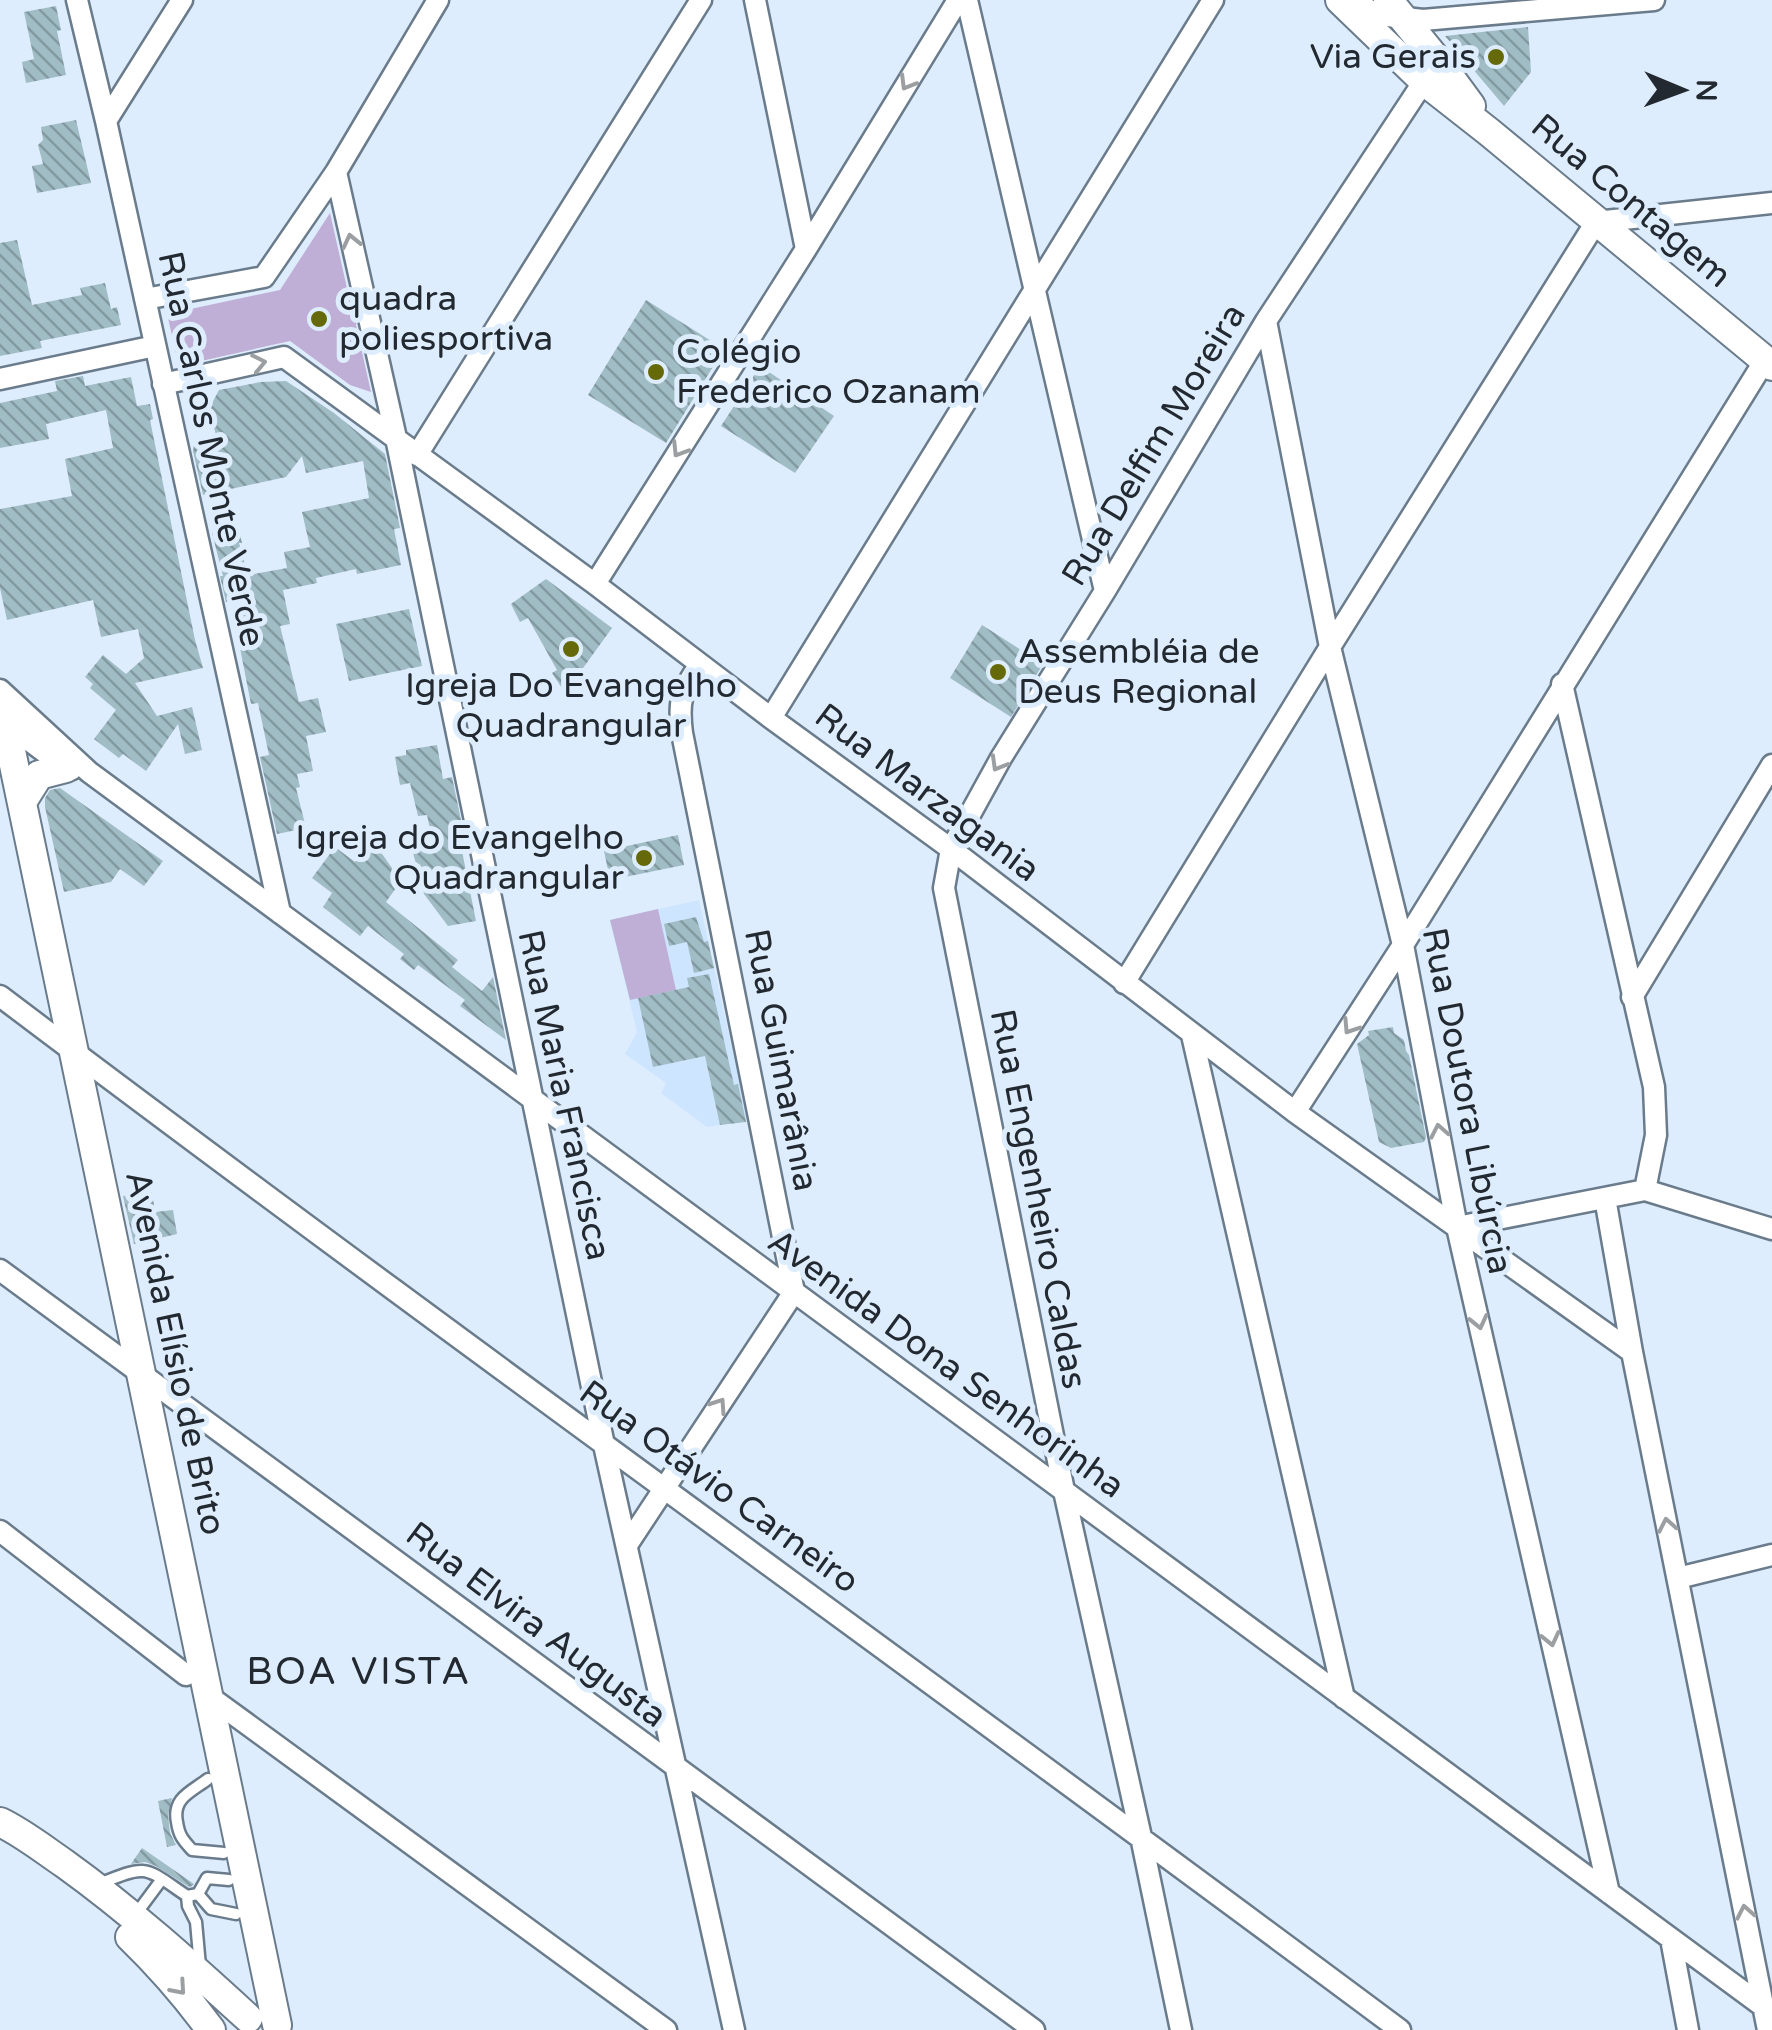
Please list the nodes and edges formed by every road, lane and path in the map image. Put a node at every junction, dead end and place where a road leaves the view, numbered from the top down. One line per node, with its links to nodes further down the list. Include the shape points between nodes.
1 (77, 0): 14 (street, Rua Carlos Monte Verde)
2 (182, 0): 14 (street)
3 (438, 0): 16 (street)
4 (701, 0): 28 (street)
5 (755, 0): 19 (street)
6 (958, 0): 19 (street, one-way to 19)
7 (967, 0): 20 (street)
8 (1212, 0): 20 (street)
9 (1340, 0): 13 (street, Rua Contagem)
10 (1350, 0): 12 (street, via 1380,15)
11 (1654, 0): 12 (street, via 1423,20)
12 (1395, 9): 15 (street, Rua Contagem)
13 (1424, 81): 15 (street, Rua Contagem); 22 (street, Rua Delfim Moreira)
14 (106, 121): 21 (street, Rua Carlos Monte Verde)
15 (1489, 132): 18 (street, Rua Contagem)
16 (336, 172): 21 (street, via 264,277); 27 (street, Rua Maria Francisca, one-way to 16)
17 (1772, 202): 18 (street)
18 (1596, 222): 24 (street, Rua Contagem); 31 (street)
19 (806, 249): 29 (street, one-way to 29)
20 (1034, 289): 30 (street); 35 (street)
21 (145, 299): 23 (street, Rua Carlos Monte Verde)
22 (1266, 321): 30 (street, Rua Delfim Moreira); 31 (street, Rua Doutora Libúrcia)
23 (155, 346): 25 (street); 26 (street, Rua Carlos Monte Verde)
24 (1768, 363): 33 (street)
25 (0, 379)
26 (163, 384): 27 (street, Rua Marzagania, one-way to 27, via 284,358); 41 (street, Rua Carlos Monte Verde)
27 (396, 438): 28 (street, Rua Marzagania); 48 (street, Rua Maria Francisca)
28 (417, 455): 29 (street, Rua Marzagania)
29 (595, 584): 32 (street, Rua Marzagania)
30 (1104, 591): 40 (street, Rua Delfim Moreira, one-way to 40)
31 (1330, 647): 42 (street, Rua Doutora Libúrcia); 43 (street)
32 (700, 664): 35 (street, Rua Marzagania); 55 (street, Rua Guimarânia, via 680,699 682,733)
33 (1562, 684): 42 (street); 45 (street)
34 (1, 707): 37 (street, Avenida Dona Senhorinha); 37 (street, Avenida Dona Senhorinha); 39 (street, Avenida Elísio de Brito)
35 (771, 718): 40 (street, Rua Marzagania)
36 (1772, 764): 45 (street)
37 (77, 770): 39 (street, via 39,776); 41 (street, Avenida Dona Senhorinha)
38 (0, 771): 47 (street, Avenida Elísio de Brito)
39 (22, 802): 47 (street, Avenida Elísio de Brito)
40 (951, 849): 43 (street, Rua Marzagania); 60 (street, Rua Engenheiro Caldas, via 944,888)
41 (280, 913): 48 (street, Avenida Dona Senhorinha)
42 (1403, 945): 49 (street, one-way to 49); 52 (street, Rua Doutora Libúrcia, one-way to 42)
43 (1124, 983): 46 (street, Rua Marzagania)
44 (0, 996): 47 (street, Rua Otávio Carneiro)
45 (1632, 997): 50 (street, via 1657,1113)
46 (1192, 1035): 49 (street, Rua Marzagania); 67 (street)
47 (64, 1043): 57 (street, Avenida Elísio de Brito); 58 (street, Rua Otávio Carneiro)
48 (532, 1099): 55 (street, Avenida Dona Senhorinha); 58 (street, Rua Maria Francisca)
49 (1295, 1112): 52 (street, Rua Marzagania)
50 (1645, 1190): 51 (street); 53 (street)
51 (1605, 1198): 52 (street); 56 (street)
52 (1457, 1227): 56 (street, Rua Marzagania); 75 (street, Rua Doutora Libúrcia, one-way to 75)
53 (1772, 1229)
54 (0, 1270): 57 (street, Rua Elvira Augusta)
55 (794, 1292): 59 (street, one-way to 55); 60 (street, Avenida Dona Senhorinha)
56 (1632, 1352): 64 (street, one-way to 56)
57 (131, 1365): 65 (street, Avenida Elísio de Brito); 66 (street, Avenida Elísio de Brito); 68 (street, Rua Elvira Augusta)
58 (604, 1445): 59 (street, Rua Otávio Carneiro); 62 (street, Rua Maria Francisca)
59 (664, 1488): 62 (street); 71 (street, Rua Otávio Carneiro)
60 (1064, 1491): 67 (street, Avenida Dona Senhorinha); 71 (street, Rua Engenheiro Caldas)
61 (0, 1532): 65 (street)
62 (627, 1545): 68 (street, Rua Maria Francisca)
63 (1772, 1556): 64 (street)
64 (1678, 1578): 81 (street, one-way to 64)
65 (186, 1675): 69 (street, Avenida Elísio de Brito)
66 (210, 1697): 82 (street, Avenida Elísio de Brito); 84 (street)
67 (1344, 1698): 75 (street, Avenida Dona Senhorinha)
68 (678, 1771): 85 (street, Rua Maria Francisca); 86 (street, Rua Elvira Augusta)
69 (208, 1779): 72 (street, Avenida Elísio de Brito); 72 (lane, via 177,1803 179,1837)
70 (4, 1831): 74 (street); 83 (street, one-way to 83, via 156,1961)
71 (1142, 1837): 87 (street, Rua Engenheiro Caldas); 88 (street, Rua Otávio Carneiro)
72 (226, 1867): 76 (lane); 77 (street, Avenida Elísio de Brito)
73 (162, 1878): 74 (lane, via 142,1869); 76 (lane); 78 (lane)
74 (95, 1885): 78 (street)
75 (1609, 1893): 79 (street, Avenida Dona Senhorinha)
76 (193, 1895): 77 (lane, via 211,1909); 80 (lane, via 188,1906)
77 (236, 1914): 82 (street, Avenida Elísio de Brito)
78 (133, 1918): 80 (street)
79 (1671, 1939): 81 (street, Avenida Dona Senhorinha); 89 (street)
80 (201, 1975): 82 (street)
81 (1768, 2010): 90 (street)
82 (259, 2024)
83 (211, 2030)
84 (666, 2030)
85 (734, 2030)
86 (1034, 2030)
87 (1181, 2030)
88 (1400, 2030)
89 (1688, 2030)
90 (1768, 2030)

